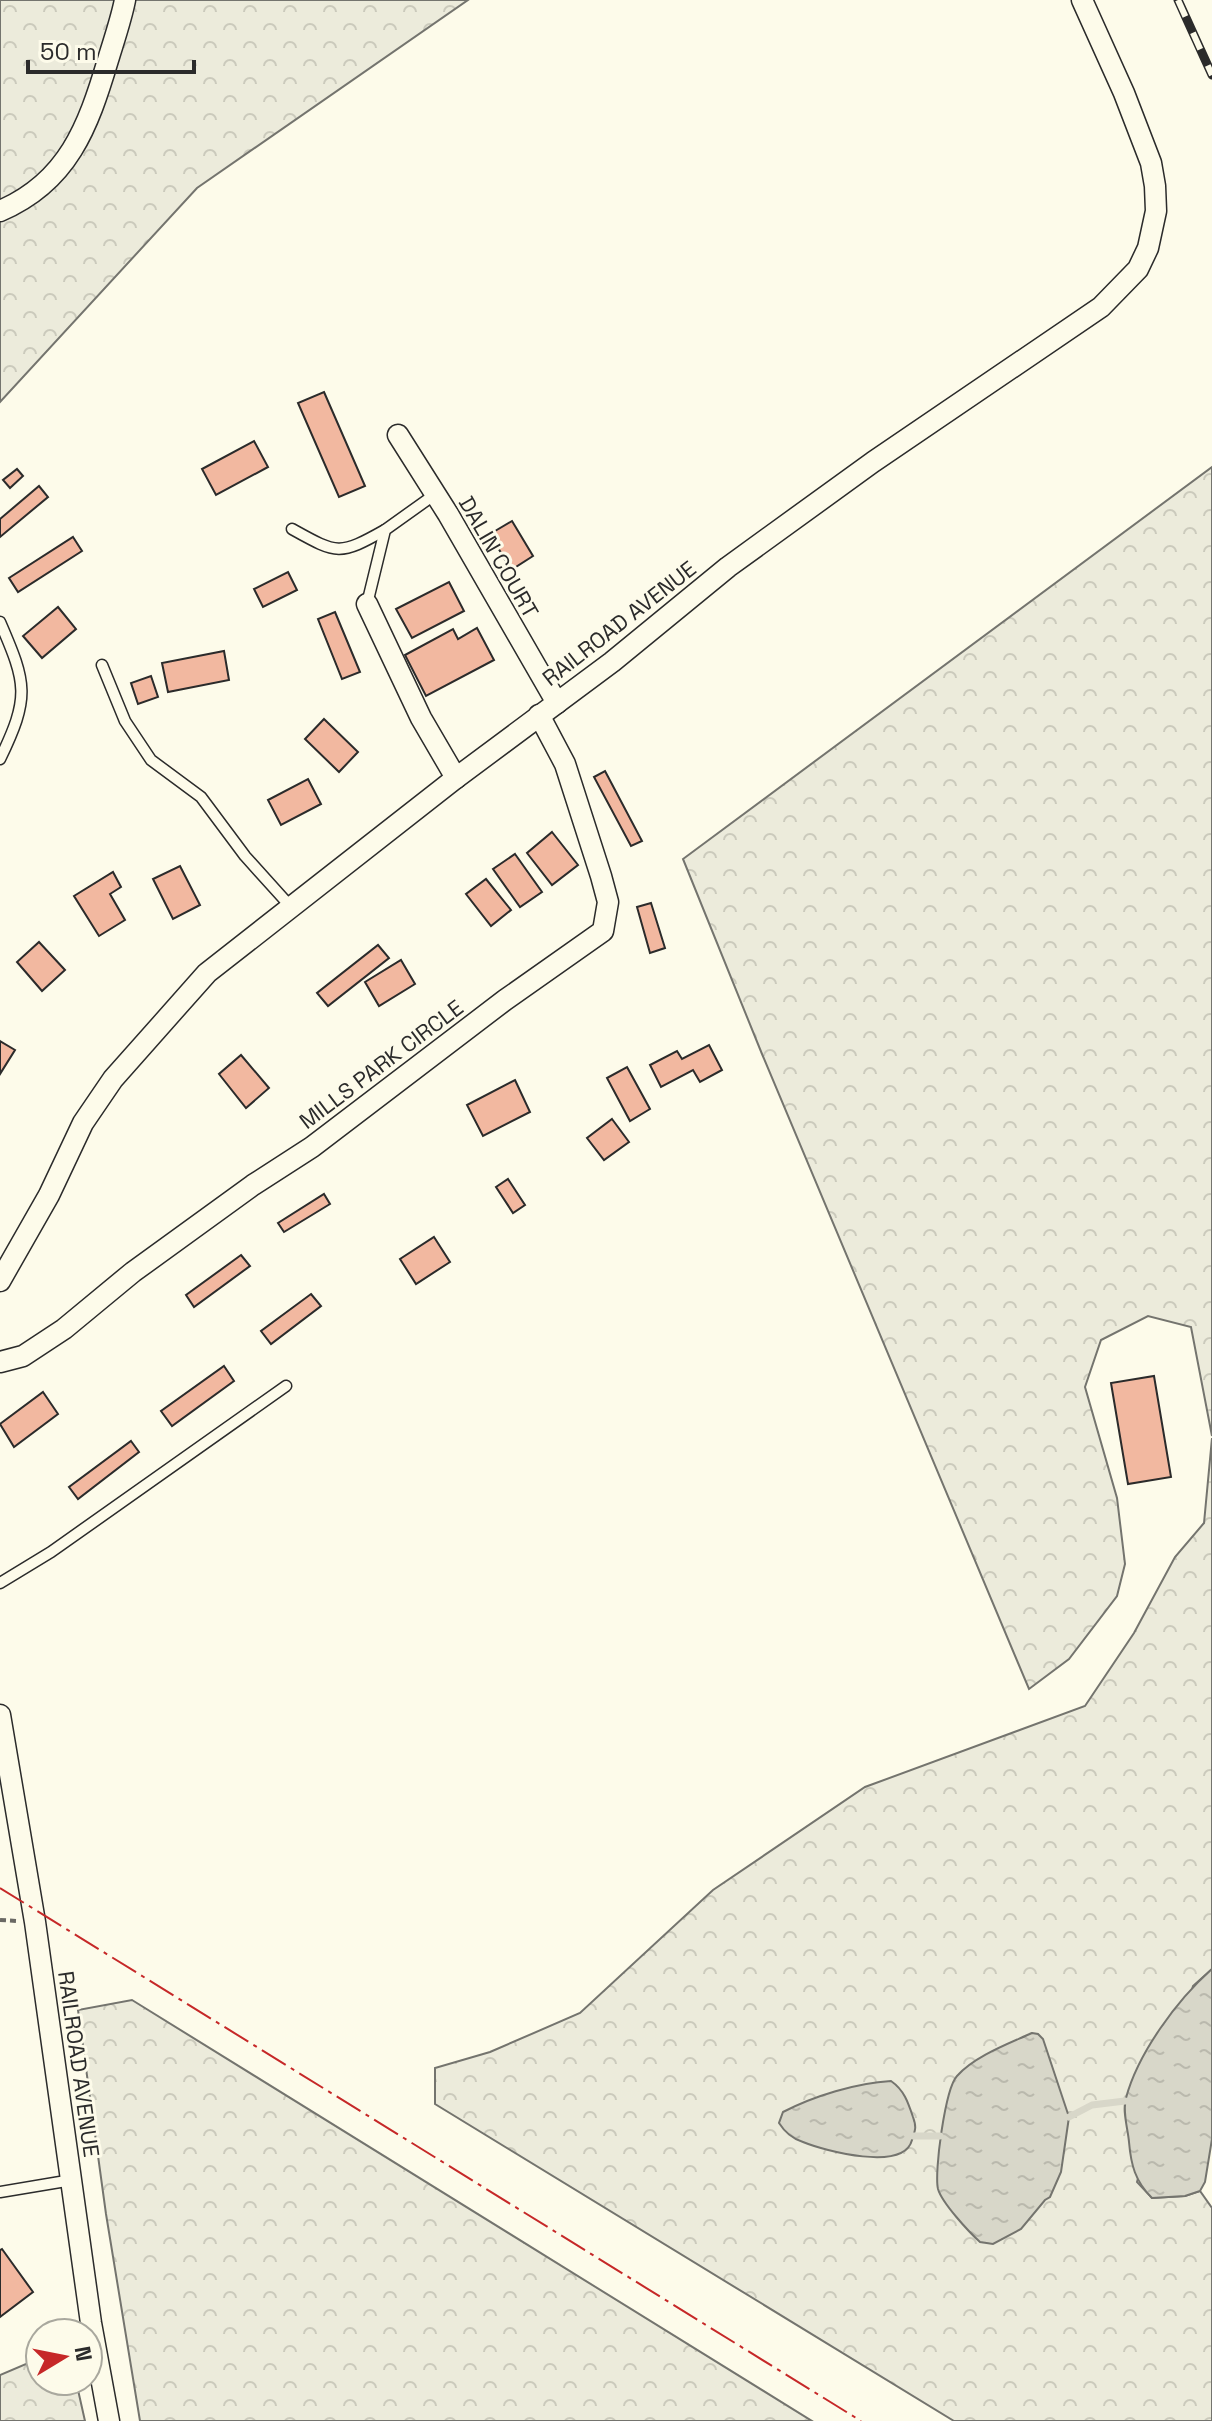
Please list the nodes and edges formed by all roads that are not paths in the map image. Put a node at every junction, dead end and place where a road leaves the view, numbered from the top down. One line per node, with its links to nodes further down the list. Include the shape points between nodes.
1 (125, 0): 3 (street, via 100,85 70,156 41,187)
2 (1082, 0): 11 (street, RAILROAD AVENUE, via 1151,163 1156,211 1138,269 1101,307 752,549)
3 (0, 211)
4 (398, 435): 5 (street, DALIN COURT)
5 (434, 495): 7 (lane); 11 (street, DALIN COURT)
6 (292, 529): 7 (lane, via 343,550)
7 (385, 530): 8 (lane)
8 (367, 604): 14 (street)
9 (0, 622): 13 (lane, via 17,661 23,697)
10 (102, 665): 15 (lane, via 125,721 151,760 201,797)
11 (557, 703): 12 (street, RAILROAD AVENUE)
12 (539, 715): 14 (street, RAILROAD AVENUE); 17 (street, MILLS PARK CIRCLE, via 565,764 601,876 608,902 603,931 133,1272 64,1329 23,1356)
13 (0, 759)
14 (456, 778): 15 (street, RAILROAD AVENUE)
15 (291, 907): 16 (street, RAILROAD AVENUE, via 207,973 113,1079 83,1123)
16 (0, 1281)
17 (0, 1362)
18 (286, 1386): 19 (lane)
19 (0, 1583)
20 (0, 1715): 21 (street, RAILROAD AVENUE)
21 (72, 2180): 22 (lane); 23 (street, RAILROAD AVENUE)
22 (0, 2192)
23 (109, 2421)

